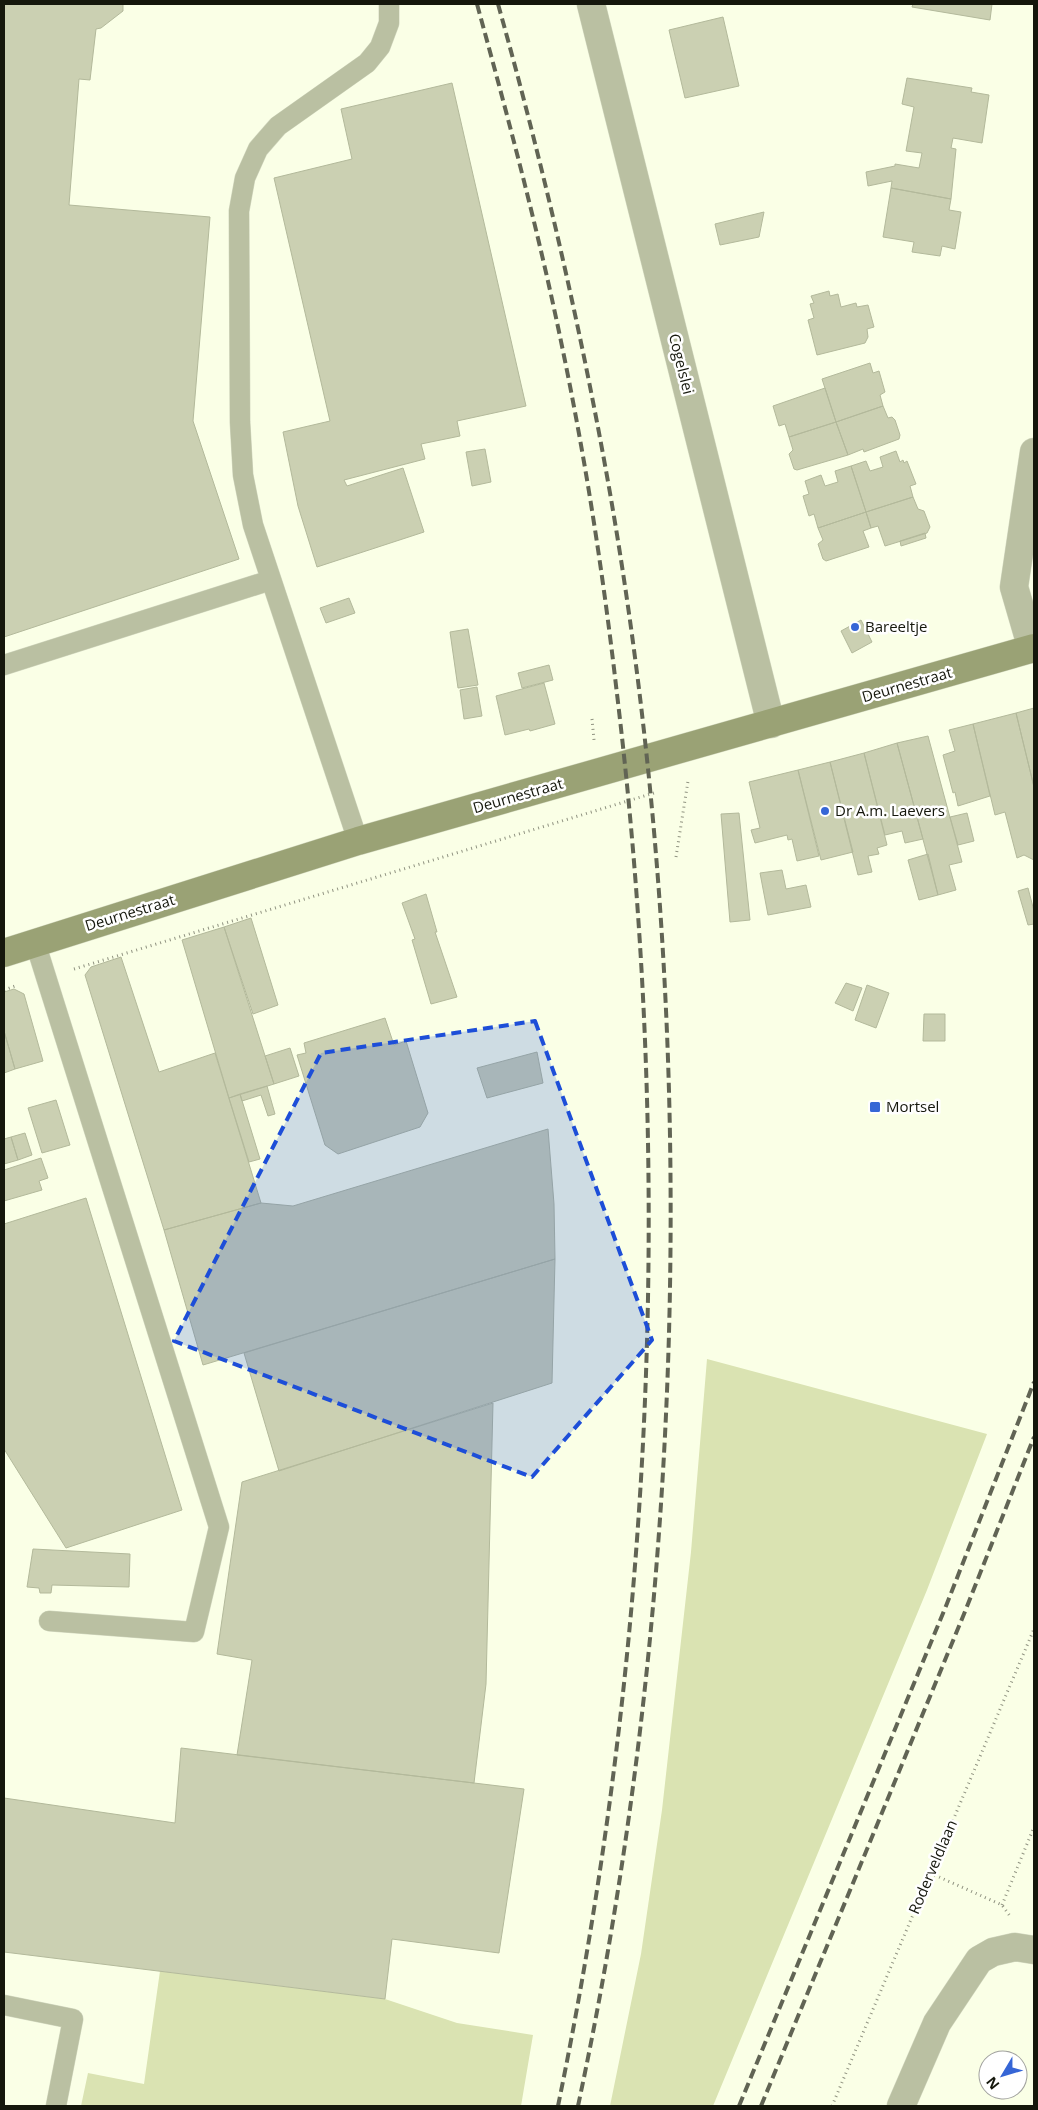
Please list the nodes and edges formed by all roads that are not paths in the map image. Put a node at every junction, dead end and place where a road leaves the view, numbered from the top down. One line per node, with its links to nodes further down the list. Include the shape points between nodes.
1 (389, 4): 4 (lane, via 389,23 380,47 366,63 278,126 258,149 245,178 239,211 243,475 253,525)
2 (591, 4): 7 (street, Cogelslei)
3 (1034, 452): 5 (street, via 1014,587)
4 (271, 580): 6 (lane); 8 (lane)
5 (1033, 648): 7 (street, Deurnestraat)
6 (4, 665)
7 (771, 724): 8 (street, Deurnestraat)
8 (358, 841): 9 (street, Deurnestraat)
9 (35, 942): 10 (street, Deurnestraat); 11 (lane, via 219,1527 194,1632)
10 (4, 953)
11 (49, 1620)
12 (1033, 1950): 15 (street, via 1015,1947 993,1952 979,1960 967,1974 937,2023)
13 (4, 2005): 14 (lane, via 73,2019)
14 (56, 2106)
15 (901, 2106)

